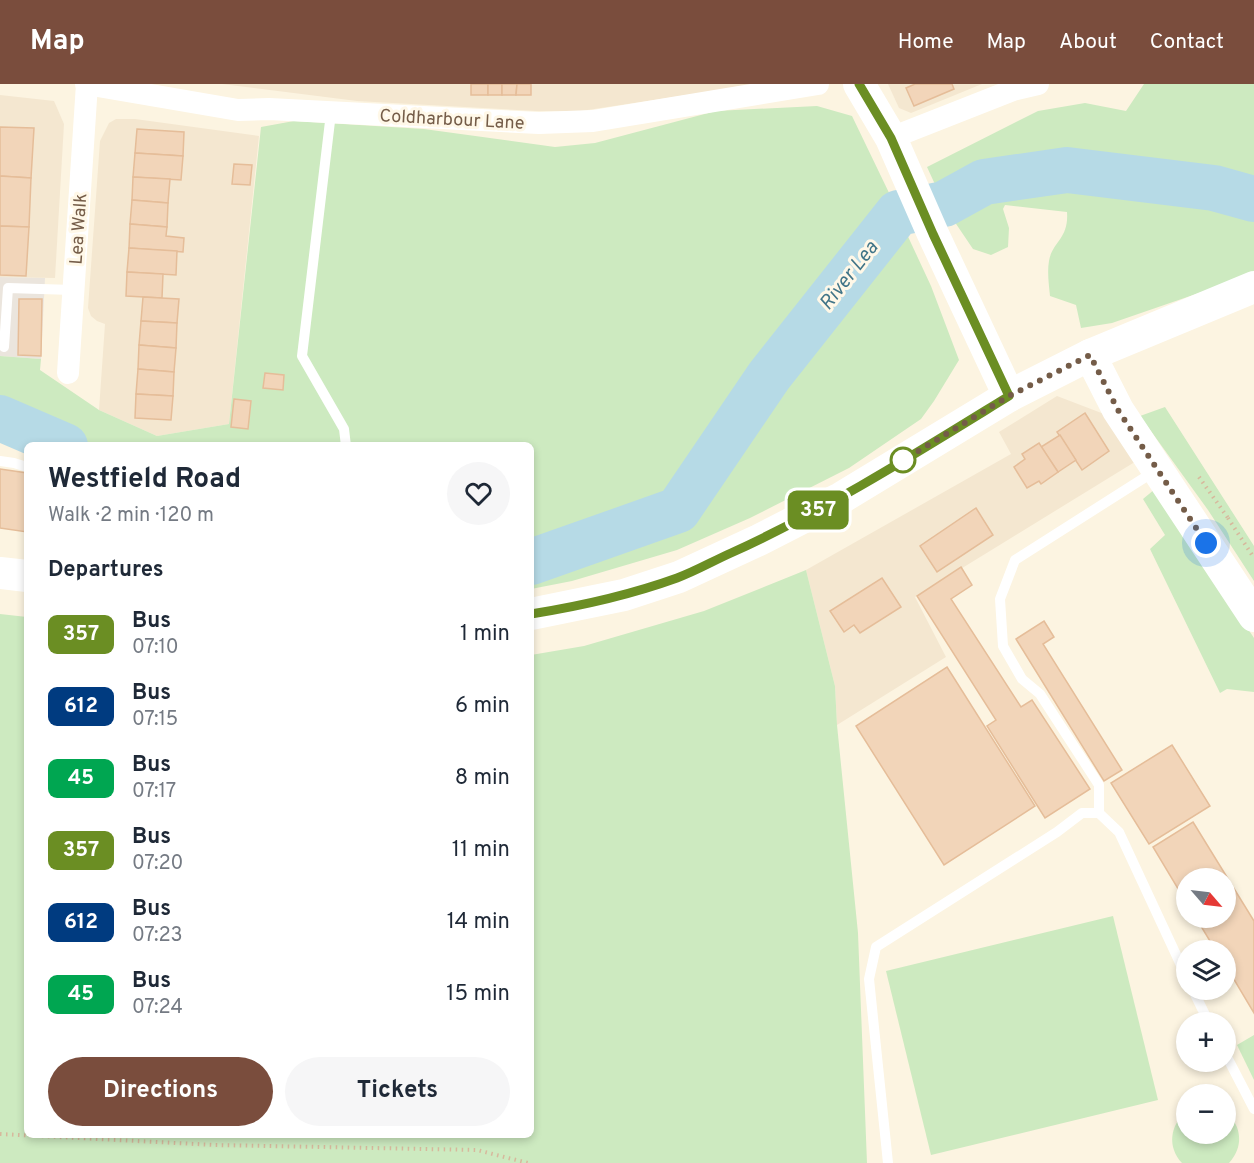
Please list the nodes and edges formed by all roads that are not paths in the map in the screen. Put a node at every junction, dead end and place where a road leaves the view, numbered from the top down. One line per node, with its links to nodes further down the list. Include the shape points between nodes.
1 (87, 84): 5 (street, Coldharbour Lane, via 238,110); 8 (street, Lea Walk)
2 (818, 84): 5 (street, Coldharbour Lane, via 593,121 538,123)
3 (859, 84): 6 (main road)
4 (1038, 84): 6 (street)
5 (331, 113): 13 (lane, via 302,356 344,429)
6 (891, 138): 12 (main road)
7 (1254, 287): 10 (main road)
8 (73, 290): 9 (lane, via 8,288); 11 (street, Lea Walk)
9 (4, 347)
10 (1090, 355): 12 (main road); 16 (main road, via 1118,410)
11 (68, 373)
12 (1009, 396): 19 (main road, via 840,498 699,568 624,595)
13 (346, 442)
14 (0, 461): 15 (lane)
15 (24, 466)
16 (1158, 469): 20 (main road); 21 (lane, via 1015,560 999,599 1003,646 1022,679 1040,694 1099,785)
17 (0, 573): 18 (main road)
18 (24, 576)
19 (534, 613)
20 (1254, 616)
21 (1099, 813): 22 (lane, via 1119,832); 25 (lane, via 1082,813 876,947 869,979)
22 (1176, 955)
23 (1235, 1072): 24 (lane)
24 (1254, 1108)
25 (888, 1163)

